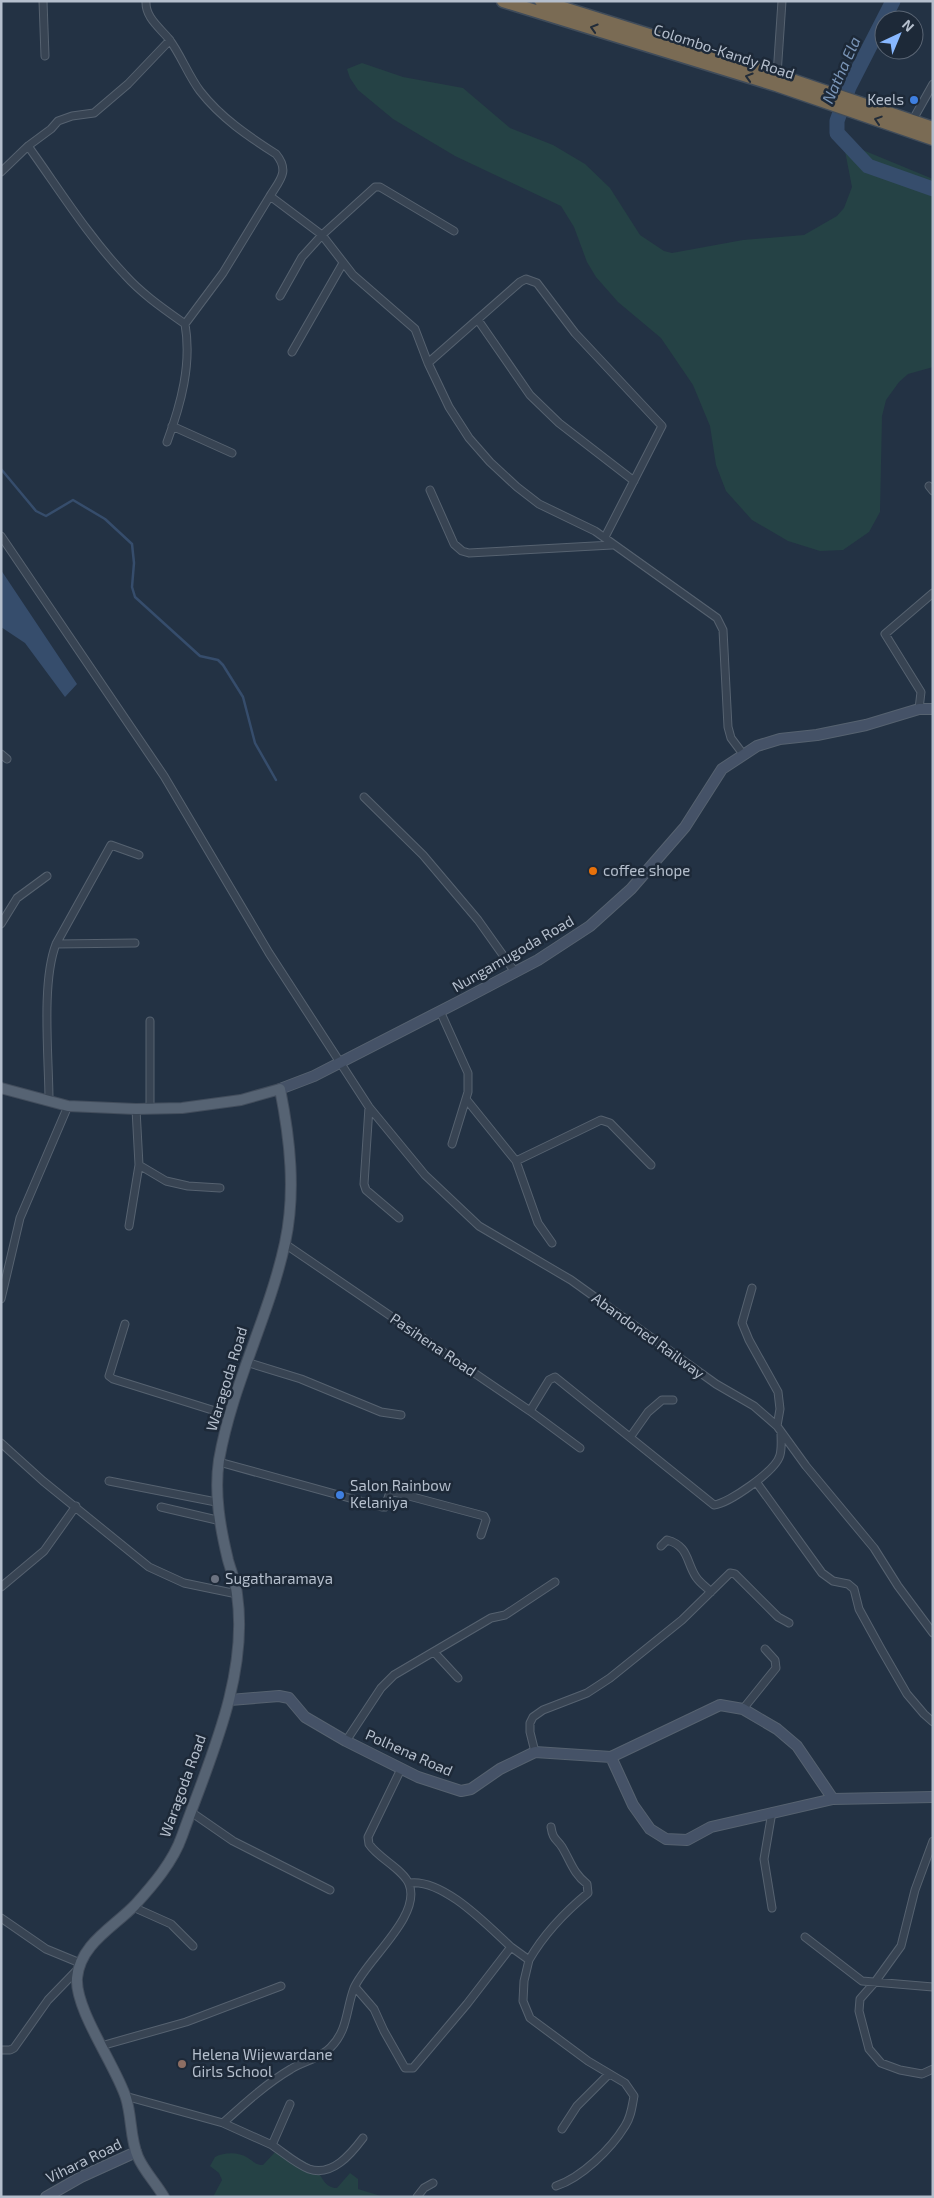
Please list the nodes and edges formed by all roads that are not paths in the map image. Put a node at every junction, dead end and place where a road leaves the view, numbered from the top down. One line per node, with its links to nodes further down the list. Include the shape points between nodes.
1 (43, 1): 7 (street)
2 (146, 1): 6 (street, via 145,10)
3 (503, 1): 8 (highway, Colombo-Kandy Road, one-way to 3)
4 (541, 1): 8 (highway, Colombo-Kandy Road)
5 (782, 1): 8 (street)
6 (170, 40): 13 (street, via 128,84 94,113 58,121); 15 (street, via 200,91 236,129 281,160 284,166 282,174)
7 (45, 56)
8 (777, 80): 10 (highway, Colombo-Kandy Road)
9 (933, 84): 10 (street)
10 (910, 126): 11 (highway, Colombo-Kandy Road); 12 (highway, Colombo-Kandy Road)
11 (933, 128)
12 (933, 139)
13 (28, 146): 14 (street); 21 (street, via 126,277 157,305)
14 (1, 172)
15 (270, 196): 17 (street); 21 (street, via 223,273)
16 (454, 231): 17 (street, via 380,187 370,191)
17 (322, 235): 18 (street); 19 (street, via 302,257)
18 (343, 263): 22 (street); 23 (street, via 415,329)
19 (280, 296)
20 (478, 320): 23 (street); 27 (street, via 530,395 559,423); 27 (street, via 526,278 537,283 575,332 662,426)
21 (185, 324): 24 (street, via 185,381)
22 (292, 352)
23 (428, 363): 30 (street, via 449,407 490,462 539,504)
24 (172, 426): 25 (street); 26 (street)
25 (167, 442)
26 (232, 453)
27 (634, 481): 30 (street)
28 (430, 490): 31 (street, via 454,544 462,551)
29 (1, 536): 45 (street, Abandoned Railway, via 164,776 269,953)
30 (605, 538): 31 (street)
31 (612, 545): 35 (street, via 717,618 723,630 728,727 731,738)
32 (933, 593): 34 (street, via 885,634 921,692)
33 (933, 709): 34 (street, Nungamugoda Road)
34 (919, 710): 35 (street, Nungamugoda Road, via 866,725 780,739)
35 (743, 754): 42 (street, Nungamugoda Road, via 722,768 685,827 631,889 590,926)
36 (364, 796): 42 (street, via 423,855 478,920)
37 (139, 855): 41 (street, via 111,845)
38 (47, 876): 39 (street, via 17,898)
39 (1, 924)
40 (135, 943): 41 (street)
41 (56, 944): 49 (street, via 51,956 48,994)
42 (515, 972): 43 (street, Nungamugoda Road)
43 (440, 1011): 45 (street, Nungamugoda Road); 48 (street, via 468,1073)
44 (150, 1021): 53 (street)
45 (342, 1062): 47 (street, Nungamugoda Road); 51 (street, Abandoned Railway)
46 (1, 1088): 49 (main road)
47 (280, 1089): 53 (main road, via 241,1100); 62 (main road, Waragoda Road, via 289,1134 291,1179)
48 (466, 1099): 54 (street); 55 (street)
49 (49, 1101): 50 (main road)
50 (68, 1106): 52 (main road); 64 (street, via 20,1218)
51 (369, 1107): 59 (street, via 364,1184 366,1190); 71 (street, Abandoned Railway, via 425,1174 479,1226 571,1280 716,1384 754,1406)
52 (136, 1109): 53 (main road); 56 (street)
53 (150, 1109)
54 (452, 1144)
55 (516, 1161): 57 (street, via 601,1120 610,1123); 61 (street, via 538,1223)
56 (139, 1165): 58 (street, via 166,1181); 60 (street)
57 (651, 1165)
58 (220, 1188)
59 (399, 1218)
60 (129, 1226)
61 (552, 1243)
62 (285, 1244): 66 (main road, Waragoda Road); 68 (street, Pasihena Road)
63 (752, 1288): 71 (street, via 742,1323 778,1392)
64 (1, 1299)
65 (125, 1324): 69 (street, via 109,1376)
66 (246, 1362): 69 (main road, Waragoda Road); 70 (street, via 301,1379 381,1412)
67 (673, 1400): 72 (street, via 662,1400)
68 (530, 1411): 72 (street, via 549,1380 555,1377); 74 (street, Pasihena Road)
69 (228, 1415): 75 (main road, Waragoda Road)
70 (400, 1416)
71 (779, 1429): 77 (street, via 780,1457); 89 (street, Abandoned Railway, via 874,1548)
72 (630, 1436): 77 (street, via 714,1505)
73 (1, 1443): 79 (street)
74 (580, 1448)
75 (219, 1462): 78 (main road, Waragoda Road); 82 (street, via 382,1507 394,1492 484,1516 486,1520)
76 (109, 1481): 78 (street)
77 (757, 1483): 95 (street, via 822,1573 854,1589 859,1609 907,1694)
78 (216, 1502): 81 (main road, Waragoda Road)
79 (76, 1506): 85 (street, via 44,1551); 87 (street, via 149,1567 184,1583)
80 (161, 1507): 81 (street)
81 (221, 1521): 87 (main road, Waragoda Road)
82 (481, 1535)
83 (661, 1546): 86 (street, via 666,1540 675,1543 688,1556 696,1577)
84 (555, 1582): 91 (street, via 505,1615 491,1618)
85 (1, 1588)
86 (711, 1592): 88 (street, via 732,1572 778,1617); 97 (street, via 682,1620 610,1678 587,1693 533,1717 530,1732)
87 (237, 1594): 93 (main road, Waragoda Road, via 239,1642)
88 (789, 1623)
89 (933, 1633)
90 (765, 1649): 94 (street, via 775,1660 776,1668)
91 (434, 1652): 92 (street); 96 (street, via 394,1675 381,1688)
92 (458, 1678)
93 (230, 1700): 96 (street, Polhena Road, via 289,1698 305,1717); 102 (main road, Waragoda Road)
94 (743, 1709): 98 (street, Polhena Road, via 720,1705); 101 (street, Polhena Road, via 777,1729 796,1746)
95 (933, 1722)
96 (346, 1741): 99 (street, Polhena Road)
97 (536, 1752): 98 (street, Polhena Road); 99 (street, Polhena Road, via 500,1769 471,1789 461,1791)
98 (611, 1757): 103 (street, via 633,1805 650,1829 666,1839 687,1840 711,1828)
99 (401, 1769): 106 (street, via 368,1837 369,1844)
100 (933, 1797): 101 (street)
101 (832, 1799): 103 (street)
102 (190, 1812): 107 (street, via 233,1841); 108 (main road, Waragoda Road, via 180,1841 158,1879)
103 (772, 1812): 109 (street, via 764,1859)
104 (551, 1827): 114 (street, via 553,1838 587,1884 588,1892 562,1916)
105 (933, 1841): 116 (street, via 915,1890 901,1946)
106 (409, 1883): 113 (street, via 432,1886 452,1898); 118 (street, via 412,1897 399,1926)
107 (330, 1890)
108 (133, 1907): 112 (street, via 171,1924); 115 (main road, Waragoda Road, via 87,1951)
109 (772, 1908)
110 (1, 1918): 115 (street, via 46,1950)
111 (805, 1937): 116 (street, via 862,1981)
112 (193, 1946)
113 (511, 1947): 114 (street); 118 (street, via 413,2068 405,2068 374,2009)
114 (529, 1960): 123 (street, via 523,2001 530,2018)
115 (79, 1966): 120 (main road, via 78,1992); 121 (street, via 48,2000 14,2048)
116 (875, 1982): 119 (street); 122 (street, via 860,1999 859,2011 869,2049 881,2063 900,2070 922,2074)
117 (281, 1986): 120 (street, via 186,2022)
118 (355, 1986): 126 (street, via 345,2027 337,2041 329,2049 292,2068)
119 (933, 1987)
120 (101, 2046): 124 (main road)
121 (1, 2050)
122 (933, 2069)
123 (609, 2074): 127 (street, via 577,2106); 132 (street, via 625,2083 634,2096 632,2112 625,2126 598,2159 572,2180)
124 (125, 2096): 126 (street); 130 (main road)
125 (290, 2104): 129 (street)
126 (223, 2123): 129 (street)
127 (562, 2129)
128 (363, 2138): 129 (street, via 349,2156 320,2170 309,2169)
129 (272, 2145)
130 (136, 2152): 133 (street, Vihara Road); 134 (main road)
131 (433, 2183): 135 (street)
132 (556, 2186)
133 (46, 2197)
134 (164, 2197)
135 (417, 2197)

